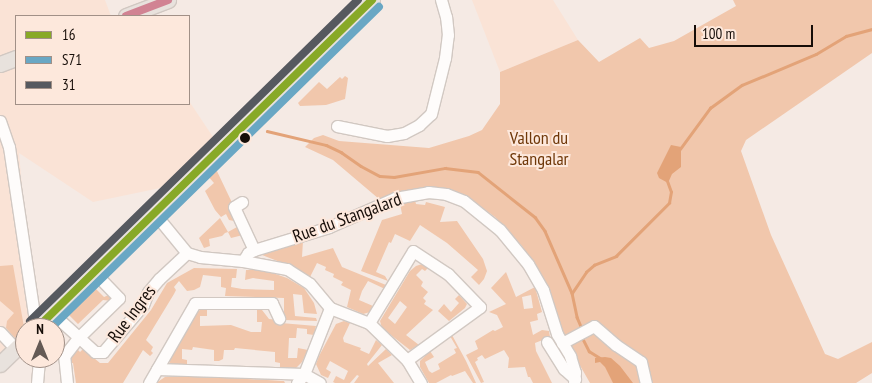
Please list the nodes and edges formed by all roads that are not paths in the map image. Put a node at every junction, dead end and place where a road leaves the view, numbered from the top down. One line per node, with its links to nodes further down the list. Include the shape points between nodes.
1 (167, 0): 4 (main road)
2 (372, 0): 10 (main road)
3 (441, 0): 8 (street, via 448,35 446,58 431,114 404,133 387,136)
4 (129, 15)
5 (15, 58): 6 (main road)
6 (0, 64)
7 (0, 121): 17 (street, via 9,147)
8 (337, 126)
9 (242, 202): 11 (street, via 234,207)
10 (155, 214): 12 (street); 14 (main road)
11 (254, 250): 13 (street); 25 (street, Rue du Stangalard, via 328,227 395,198 428,192 446,194 471,205 500,230 528,264 543,290)
12 (187, 253): 13 (street); 22 (street, Rue Ingres, via 159,279 148,292 143,305 103,352 95,352)
13 (243, 260): 15 (street, via 287,269 310,284)
14 (94, 272): 16 (main road); 22 (street, via 119,298)
15 (330, 308): 20 (street); 31 (street)
16 (52, 313): 18 (main road); 22 (street, Rue Ingres)
17 (35, 318)
18 (47, 318)
19 (278, 318): 30 (street, via 272,303 195,303)
20 (369, 323): 27 (street); 27 (street, via 413,251 448,274 480,307)
21 (0, 332): 23 (street)
22 (78, 338): 34 (street, via 64,356)
23 (15, 341)
24 (547, 342): 32 (street)
25 (562, 343): 32 (street, Rue du Stangalard, via 576,372); 38 (street, via 591,327 641,362)
26 (15, 349): 28 (main road)
27 (407, 360): 37 (street)
28 (0, 364)
29 (38, 368): 33 (street)
30 (157, 369): 31 (street); 35 (street)
31 (301, 378): 36 (street)
32 (575, 381)
33 (37, 383)
34 (67, 383)
35 (149, 383)
36 (320, 383)
37 (421, 383)
38 (646, 383)

